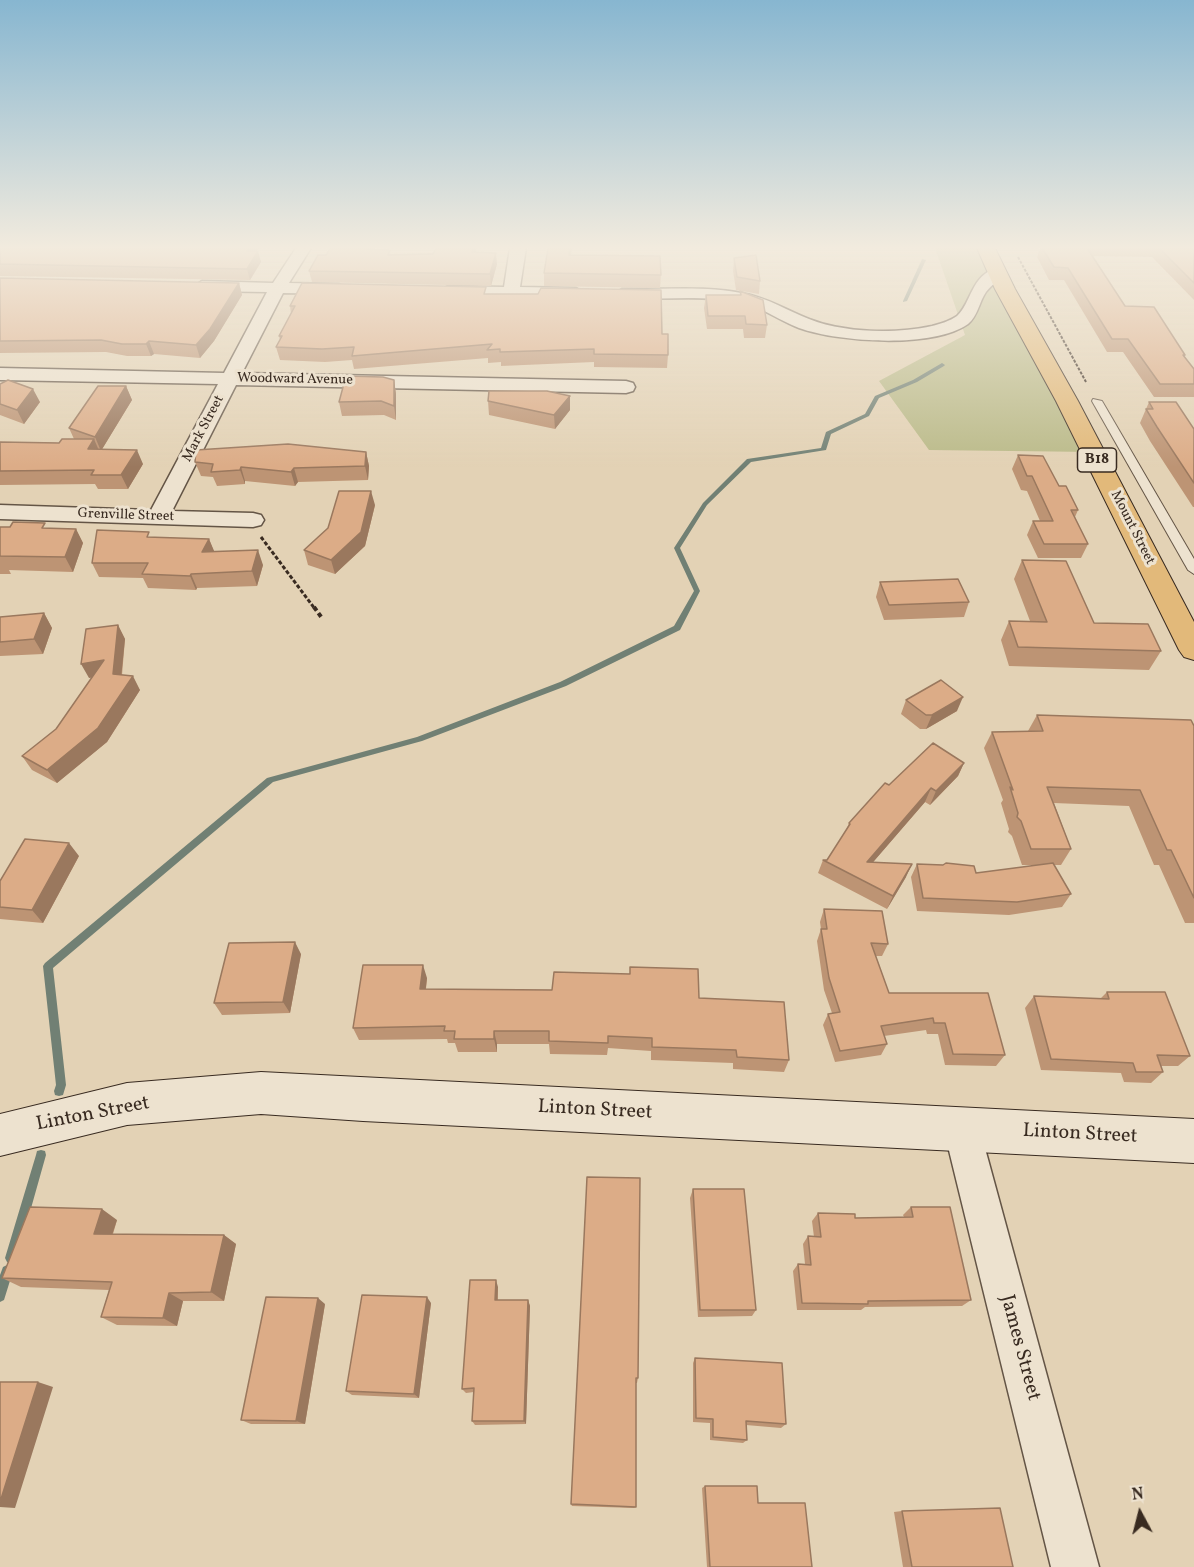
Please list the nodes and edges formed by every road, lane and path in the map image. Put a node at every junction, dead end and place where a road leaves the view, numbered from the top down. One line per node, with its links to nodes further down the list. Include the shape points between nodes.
1 (261, 321): 7 (street, Mark Street)
2 (799, 321): 3 (street, via 824,330 860,334 927,333)
3 (960, 321)
4 (1024, 321): 15 (highway, Mount Street / B18)
5 (1053, 321): 9 (path)
6 (0, 374): 7 (street, Woodward Avenue)
7 (231, 379): 8 (street, Woodward Avenue); 11 (street, Mark Street)
8 (626, 387)
9 (1097, 401): 13 (lane)
10 (0, 512): 11 (street, Grenville Street)
11 (158, 517): 12 (street, Grenville Street)
12 (253, 520): 14 (path, via 264,542)
13 (1194, 570)
14 (322, 618)
15 (1194, 650)
16 (962, 1130): 17 (street, Linton Street, via 261,1093 127,1104); 18 (street, Linton Street); 19 (street, James Street)
17 (0, 1135)
18 (1194, 1141)
19 (1075, 1567)

